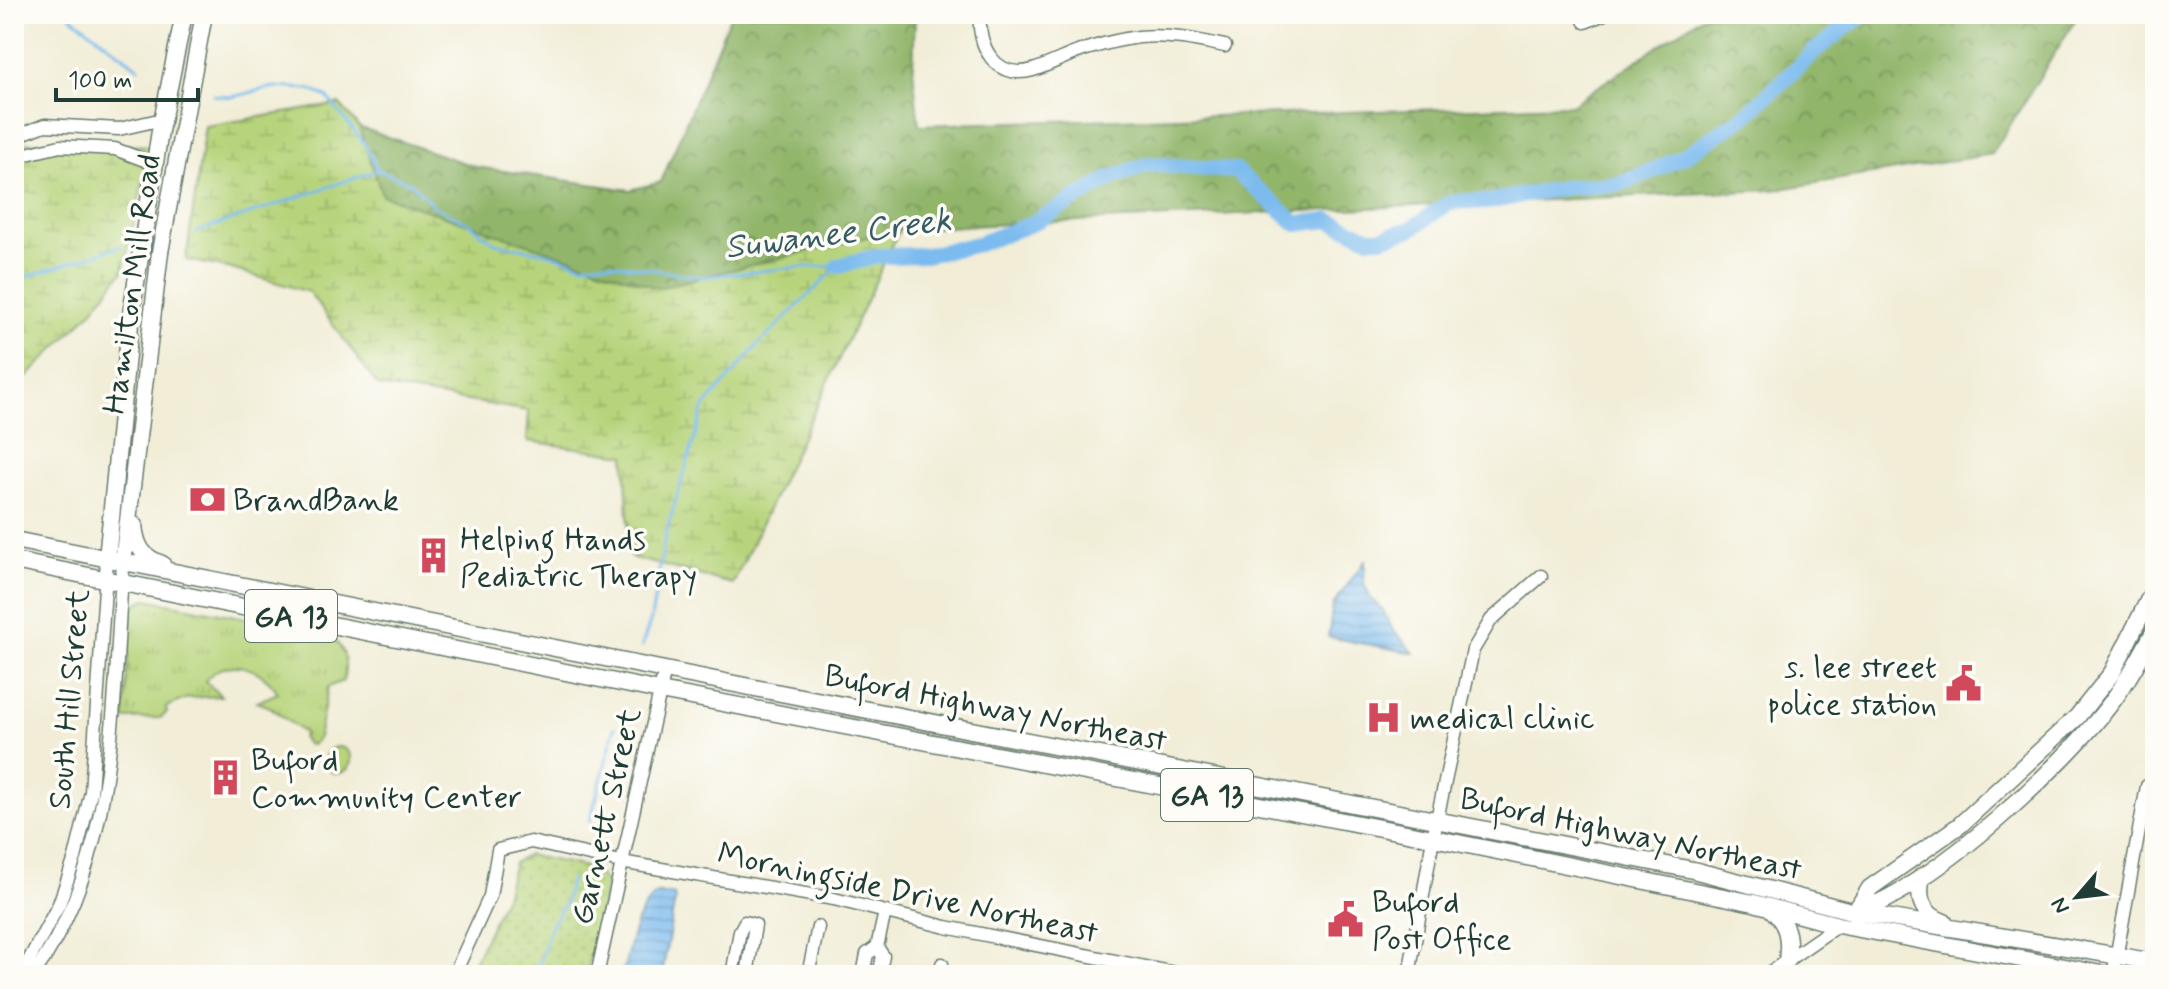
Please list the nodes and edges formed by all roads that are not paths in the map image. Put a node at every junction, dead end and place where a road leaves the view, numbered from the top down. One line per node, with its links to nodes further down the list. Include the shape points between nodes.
1 (184, 14): 7 (main road, Hamilton Mill Road)
2 (204, 14): 11 (main road, Hamilton Mill Road, via 160,252)
3 (980, 14): 6 (street, via 986,54 1009,70 1029,71 1089,48 1136,38 1163,35)
4 (1580, 14): 5 (street, via 1585,22)
5 (1604, 14)
6 (1225, 46)
7 (163, 119): 8 (street, via 119,129 45,125); 10 (main road, Hamilton Mill Road)
8 (14, 137)
9 (14, 157): 10 (street, via 60,146 115,149)
10 (155, 164): 14 (main road, Hamilton Mill Road, via 131,314)
11 (132, 504): 14 (main road, Hamilton Mill Road); 16 (main road, via 135,535 146,559)
12 (14, 540): 14 (main road, Buford Highway Northeast / GA 13)
13 (14, 561): 17 (main road, Buford Highway Northeast / GA 13)
14 (115, 561): 16 (main road, Buford Highway Northeast / GA 13); 17 (street, South Hill Street)
15 (1541, 576): 23 (street, via 1479,636)
16 (200, 577): 20 (main road, Buford Highway Northeast / GA 13)
17 (114, 581): 21 (main road, Buford Highway Northeast / GA 13); 39 (street, South Hill Street, via 91,792 59,904); 40 (street, South Hill Street, via 104,794 97,835 77,895)
18 (2155, 587): 29 (main road, via 2112,673 2077,717 1960,825 1870,888)
19 (2155, 630): 26 (main road, via 2112,703 2060,762)
20 (665, 669): 21 (street, Garnett Street); 23 (main road, Buford Highway Northeast / GA 13)
21 (660, 691): 24 (main road, Buford Highway Northeast / GA 13); 25 (street, Garnett Street)
22 (2147, 786): 34 (street)
23 (1438, 821): 24 (street); 29 (main road, Buford Highway Northeast / GA 13, via 1695,870)
24 (1433, 838): 27 (main road, Buford Highway Northeast / GA 13); 48 (street)
25 (621, 862): 28 (street, Morningside Drive Northeast); 41 (street, Morningside Drive Northeast, via 531,842 498,850 490,896); 42 (street, Garnett Street)
26 (1922, 876): 29 (main road, via 1888,901); 32 (main road, via 1922,906 1937,919)
27 (1761, 905): 30 (main road, GA 13); 35 (main road, via 1787,928)
28 (885, 912): 33 (street); 47 (street, Morningside Drive Northeast)
29 (1855, 912): 30 (main road); 32 (main road, Buford Highway Northeast / GA 13)
30 (1838, 925): 35 (street); 37 (main road, GA 13)
31 (818, 927): 44 (street)
32 (1965, 929): 34 (main road, Buford Highway Northeast / GA 13)
33 (877, 947): 45 (street, via 867,954); 46 (street, via 883,956)
34 (2116, 955): 36 (main road, Buford Highway Northeast / GA 13); 51 (street)
35 (1787, 961): 49 (street)
36 (2155, 962)
37 (2075, 972): 50 (main road, GA 13)
38 (732, 974): 43 (street); 43 (street, via 742,925 750,922 755,925)
39 (21, 975)
40 (33, 975)
41 (454, 975)
42 (597, 975)
43 (747, 975)
44 (808, 975)
45 (863, 975)
46 (879, 975)
47 (1185, 975)
48 (1409, 975)
49 (1766, 975)
50 (2107, 975)
51 (2113, 975)

